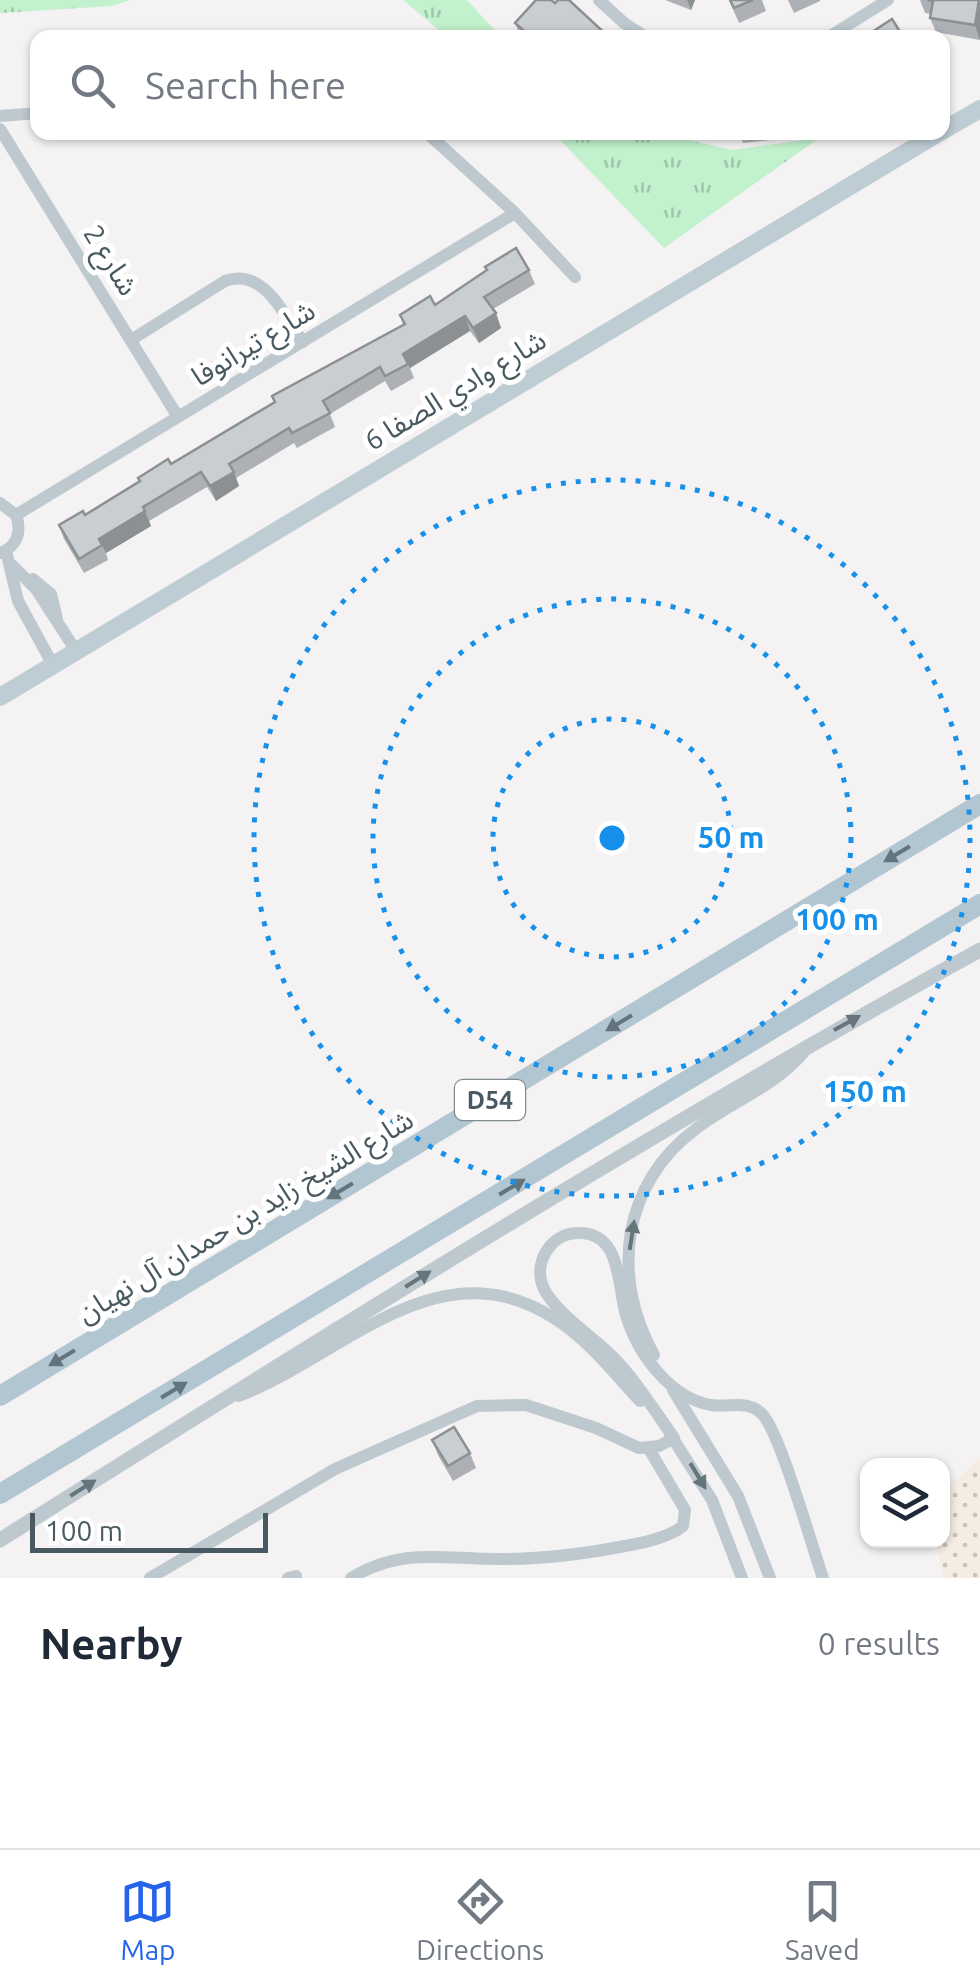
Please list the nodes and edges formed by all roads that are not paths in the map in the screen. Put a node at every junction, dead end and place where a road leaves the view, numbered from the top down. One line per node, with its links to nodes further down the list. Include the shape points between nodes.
1 (599, 0): 3 (street)
2 (888, 0): 4 (street)
3 (636, 30)
4 (840, 30)
5 (980, 109): 8 (main road, شارع وادي الصفا 6)
6 (30, 114): 7 (street)
7 (0, 116)
8 (950, 127)
9 (0, 130): 14 (street, شارع 2)
10 (435, 140): 12 (street)
11 (929, 140): 23 (main road, شارع وادي الصفا 6)
12 (515, 213): 13 (street); 15 (street, شارع تيرانوفا)
13 (576, 277)
14 (131, 340): 15 (street, via 242,277 265,289); 16 (street, شارع 2)
15 (303, 342): 16 (street, شارع تيرانوفا)
16 (178, 417): 18 (street, شارع تيرانوفا)
17 (0, 503): 18 (street)
18 (16, 515): 19 (street, via 19,531)
19 (3, 552): 20 (street)
20 (16, 569): 21 (street); 22 (street, via 18,600)
21 (57, 622): 22 (street); 23 (street)
22 (35, 634): 24 (street)
23 (76, 651): 24 (main road, شارع وادي الصفا 6)
24 (54, 664): 25 (main road, شارع وادي الصفا 6)
25 (0, 697)
26 (980, 804): 31 (main road, شارع الشيخ زايد بن حمدان آل نهيان / D54, one-way to 31)
27 (980, 904): 35 (main road, one-way to 27)
28 (980, 950): 29 (street, one-way to 28)
29 (814, 1041): 30 (street, one-way to 29, via 631,1298 629,1244 642,1195 686,1136 780,1076); 32 (street, one-way to 29)
30 (674, 1390): 33 (street, via 630,1328 610,1248 579,1233 554,1242 541,1264 544,1290 616,1360); 40 (street, via 738,1496); 41 (street, via 713,1406 744,1404 764,1416)
31 (0, 1396)
32 (213, 1406): 33 (street, via 314,1360 410,1304 447,1294 485,1294 540,1310 572,1331); 36 (street, one-way to 32)
33 (674, 1438): 34 (street); 39 (street, one-way to 39, via 712,1500)
34 (649, 1449): 37 (street, via 526,1405 478,1406 335,1468); 38 (street, via 686,1510 673,1532 564,1556 410,1556)
35 (0, 1494)
36 (0, 1540)
37 (150, 1578)
38 (352, 1578)
39 (742, 1578)
40 (770, 1578)
41 (823, 1578)

